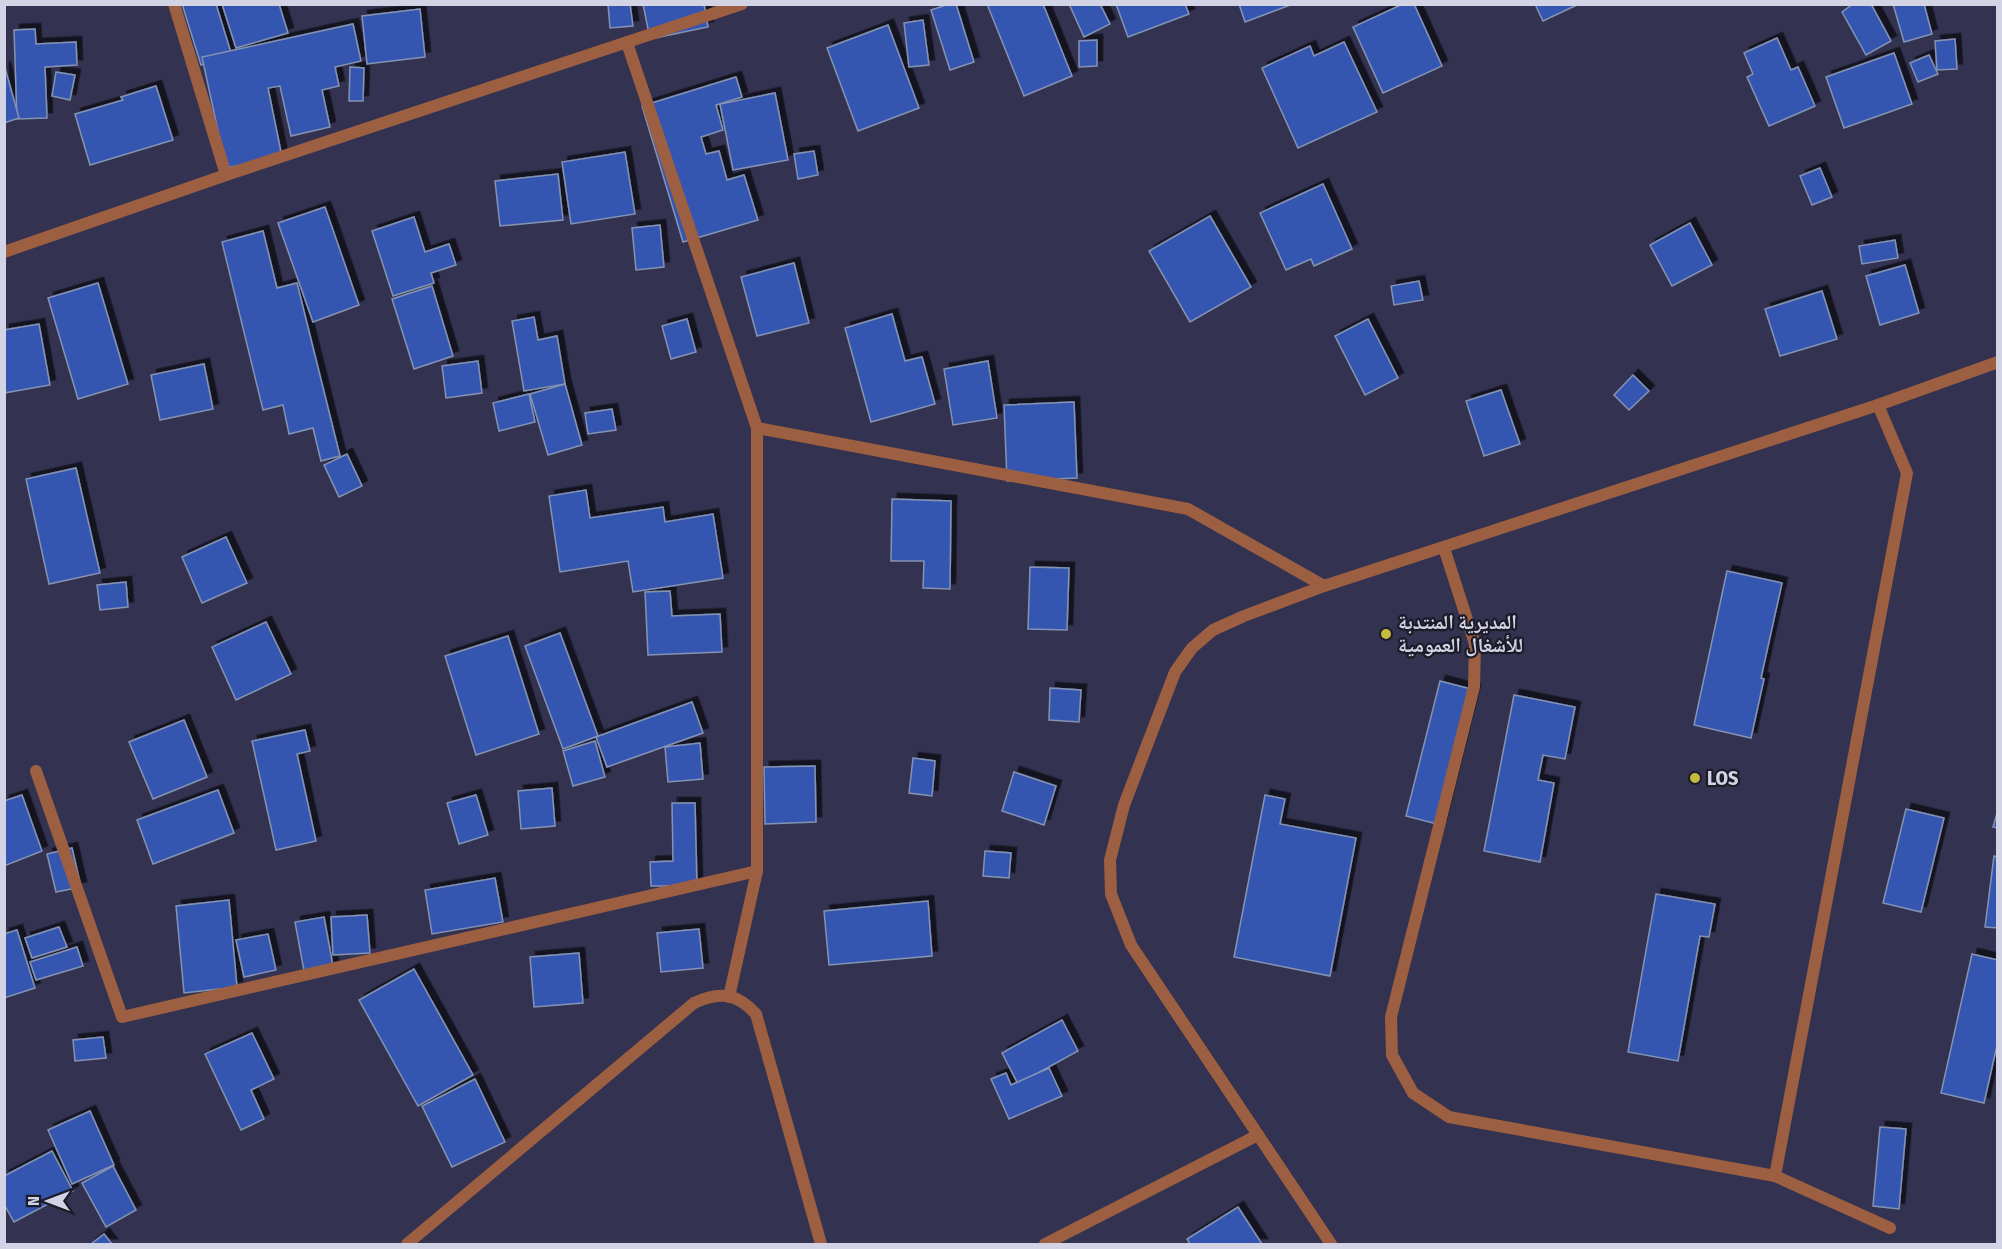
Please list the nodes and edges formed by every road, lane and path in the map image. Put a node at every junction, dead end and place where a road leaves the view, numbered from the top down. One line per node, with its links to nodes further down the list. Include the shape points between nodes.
1 (174, 4): 4 (street)
2 (741, 4): 3 (street)
3 (627, 43): 4 (street); 8 (street)
4 (226, 175): 5 (street)
5 (4, 252)
6 (1998, 362): 7 (street)
7 (1878, 405): 9 (street); 15 (street, via 1907,473)
8 (757, 428): 10 (street, via 1188,509); 12 (street)
9 (1444, 548): 10 (street); 15 (street, via 1475,644 1474,687 1390,1017 1392,1055 1413,1093 1449,1117)
10 (1324, 586): 14 (street, via 1213,630 1192,648 1175,672 1124,805 1110,860 1110,894 1131,945)
11 (36, 771): 12 (street, via 122,1017)
12 (757, 871): 13 (street)
13 (729, 997): 17 (street, via 711,995 694,1003); 18 (street, via 744,1001 756,1014)
14 (1258, 1135): 19 (street); 20 (street)
15 (1774, 1176): 16 (street)
16 (1890, 1228)
17 (407, 1245)
18 (821, 1245)
19 (1045, 1245)
20 (1331, 1245)

